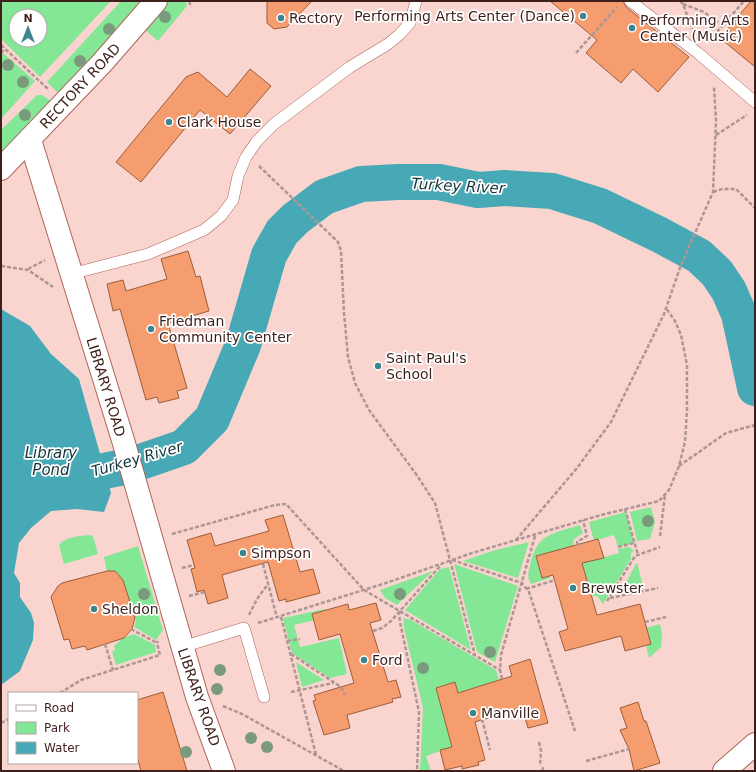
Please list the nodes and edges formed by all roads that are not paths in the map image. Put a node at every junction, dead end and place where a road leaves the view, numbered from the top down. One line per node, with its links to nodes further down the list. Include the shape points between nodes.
1 (156, 1): 5 (street, RECTORY ROAD)
2 (416, 1): 7 (lane, via 410,23 399,35 350,66 274,124 248,154 238,176 233,200 221,216 204,230 148,254)
3 (630, 1): 4 (lane, via 700,51 713,66)
4 (755, 102)
5 (30, 140): 6 (street, RECTORY ROAD); 7 (street, LIBRARY ROAD)
6 (1, 169)
7 (71, 274): 8 (street, LIBRARY ROAD)
8 (182, 647): 9 (lane, via 244,628); 11 (street, LIBRARY ROAD)
9 (264, 697)
10 (755, 744): 12 (street)
11 (224, 771)
12 (724, 771)

